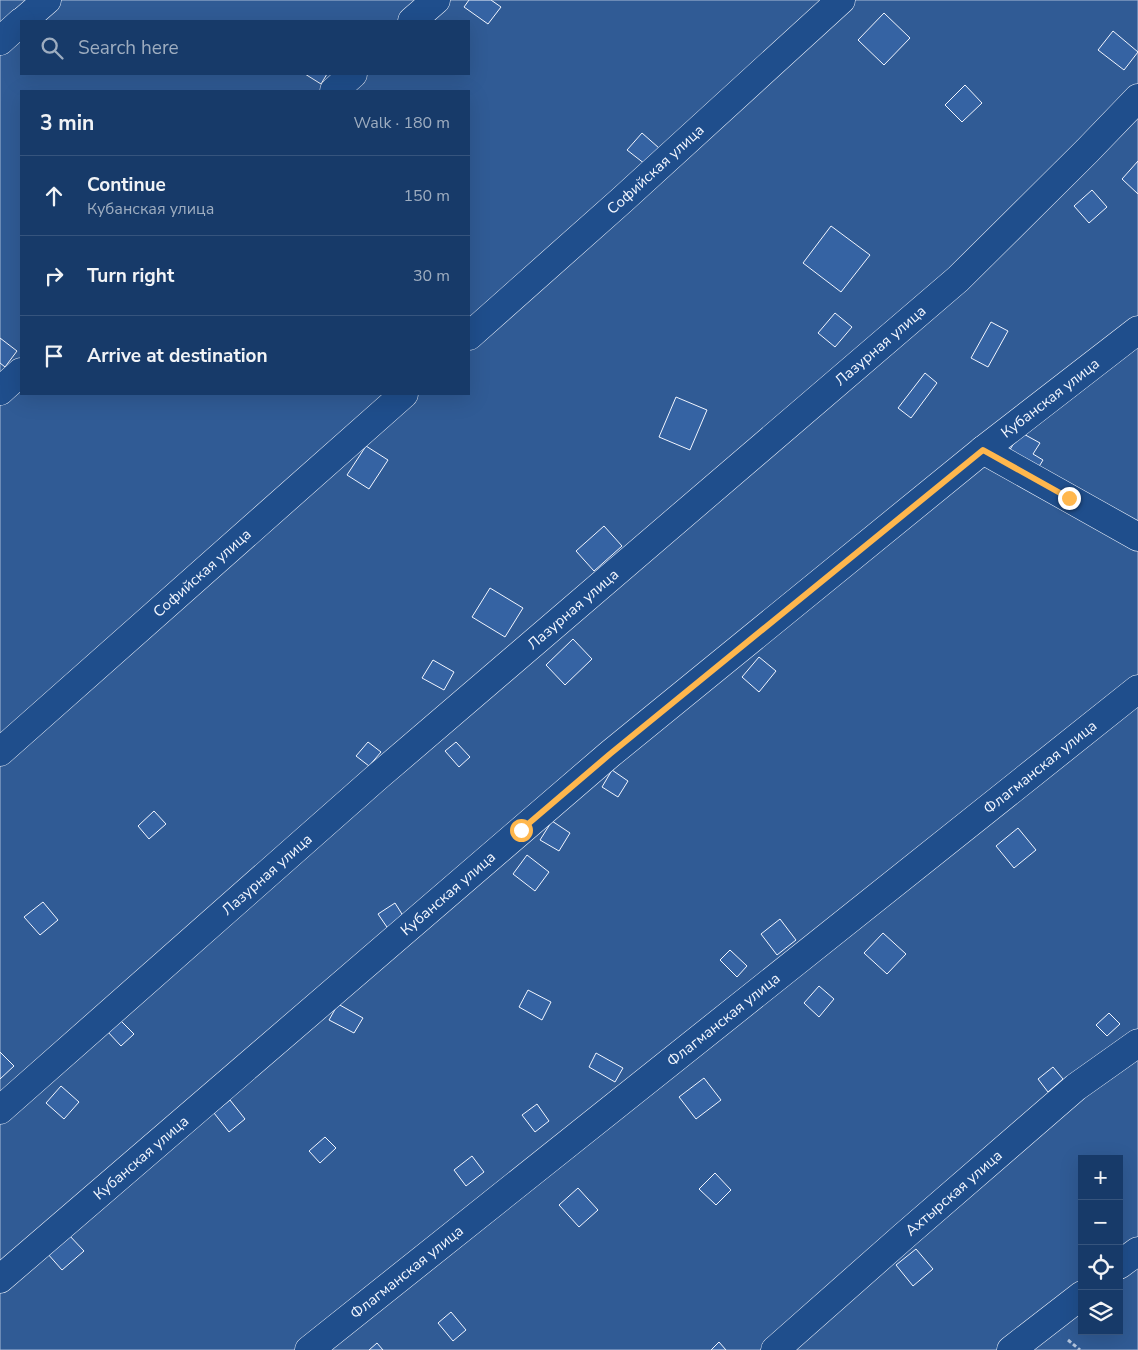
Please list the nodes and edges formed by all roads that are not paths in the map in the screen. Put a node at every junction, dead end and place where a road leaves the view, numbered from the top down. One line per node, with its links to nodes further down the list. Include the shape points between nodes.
1 (47, 0): 4 (lane)
2 (436, 0): 5 (lane)
3 (841, 0): 12 (lane, Софийская улица)
4 (24, 20)
5 (413, 20)
6 (20, 24): 7 (lane)
7 (0, 41)
8 (353, 75): 9 (lane)
9 (335, 90)
10 (1138, 98): 21 (lane, Лазурная улица, via 958,279 376,778)
11 (1138, 330): 16 (lane, Кубанская улица)
12 (470, 335)
13 (20, 373): 14 (lane)
14 (0, 391)
15 (403, 395): 19 (lane, Софийская улица)
16 (983, 450): 17 (lane); 24 (lane, Кубанская улица, via 610,754)
17 (1138, 537)
18 (1138, 688): 26 (lane, Флагманская улица)
19 (0, 752)
20 (1138, 1043): 27 (lane, Ахтырская улица, via 1076,1087)
21 (0, 1110)
22 (1138, 1251): 23 (lane)
23 (1123, 1263)
24 (0, 1278)
25 (1078, 1298): 28 (lane)
26 (309, 1350)
27 (776, 1350)
28 (1011, 1350)

